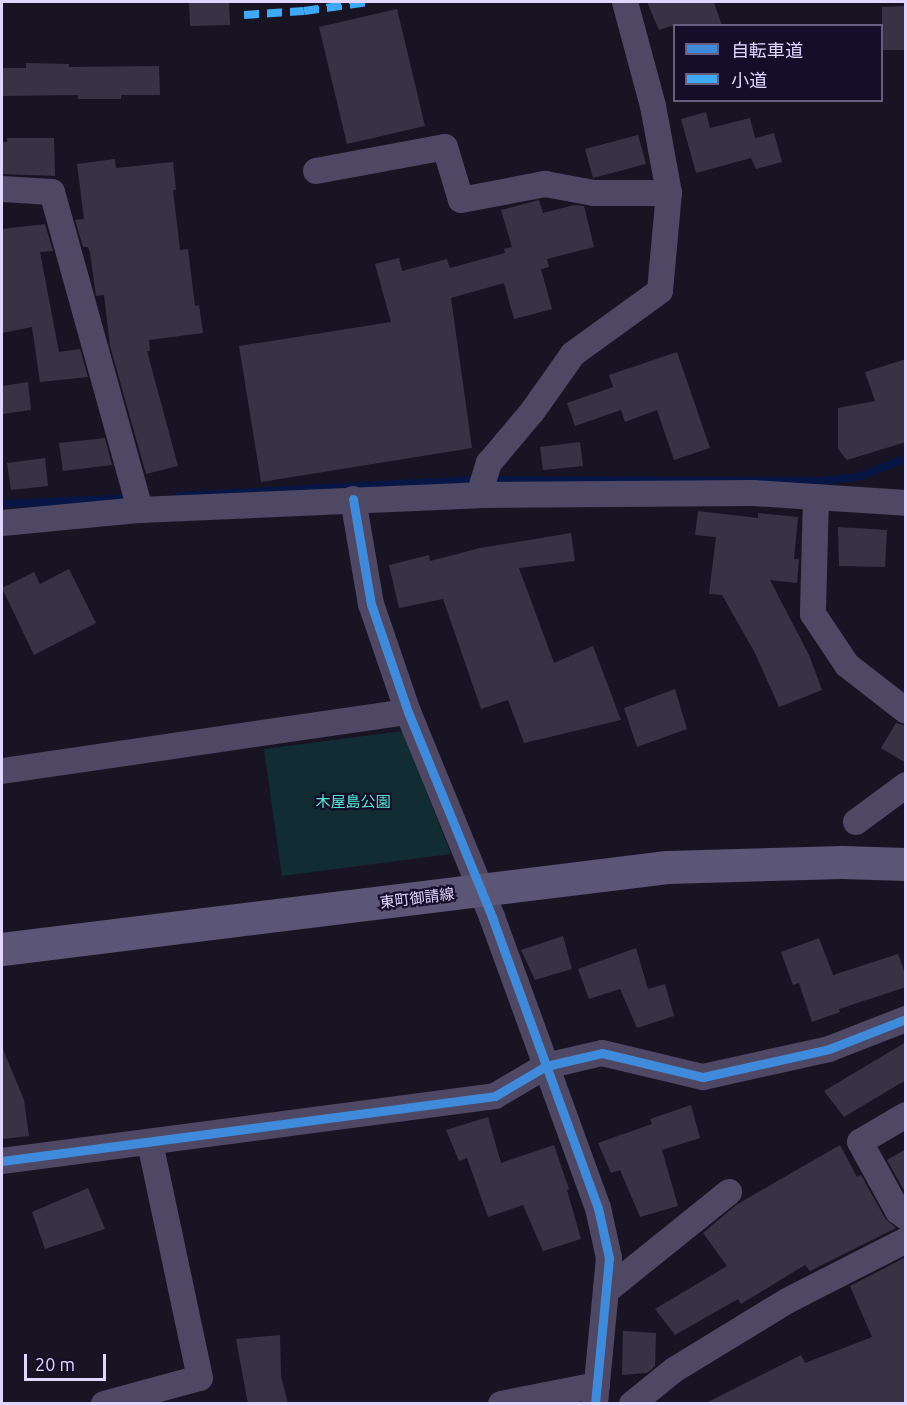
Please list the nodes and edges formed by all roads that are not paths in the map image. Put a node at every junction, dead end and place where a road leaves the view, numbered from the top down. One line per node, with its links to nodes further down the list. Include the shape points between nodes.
1 (625, 2): 4 (street, via 653,106)
2 (316, 171): 4 (street, via 445,147 461,200 544,184 594,194)
3 (2, 189): 9 (street, via 52,192)
4 (669, 193): 5 (street, via 660,291 573,354 489,463)
5 (479, 495): 6 (street, via 753,493); 7 (street)
6 (816, 497): 8 (street); 11 (street, via 813,614 847,665)
7 (353, 499): 9 (street); 12 (street, via 371,604)
8 (906, 503)
9 (140, 510): 10 (street)
10 (2, 523)
11 (906, 711)
12 (408, 712): 13 (street); 17 (street)
13 (2, 771)
14 (906, 785): 15 (street)
15 (856, 822)
16 (906, 864): 17 (street, 東町御請線, via 667,867)
17 (481, 890): 18 (street, 東町御請線); 20 (street)
18 (2, 950)
19 (906, 1019): 20 (street, via 829,1049 703,1077 602,1053)
20 (546, 1066): 22 (street, via 495,1096); 27 (street, via 598,1208 609,1258)
21 (906, 1115): 25 (street, via 860,1142 898,1211)
22 (150, 1142): 23 (street); 29 (street, via 200,1378)
23 (2, 1161)
24 (729, 1192): 27 (street)
25 (906, 1217)
26 (906, 1240): 31 (street, via 787,1301 674,1370)
27 (606, 1291): 28 (street)
28 (596, 1394): 30 (street)
29 (104, 1404)
30 (501, 1404)
31 (632, 1404)

